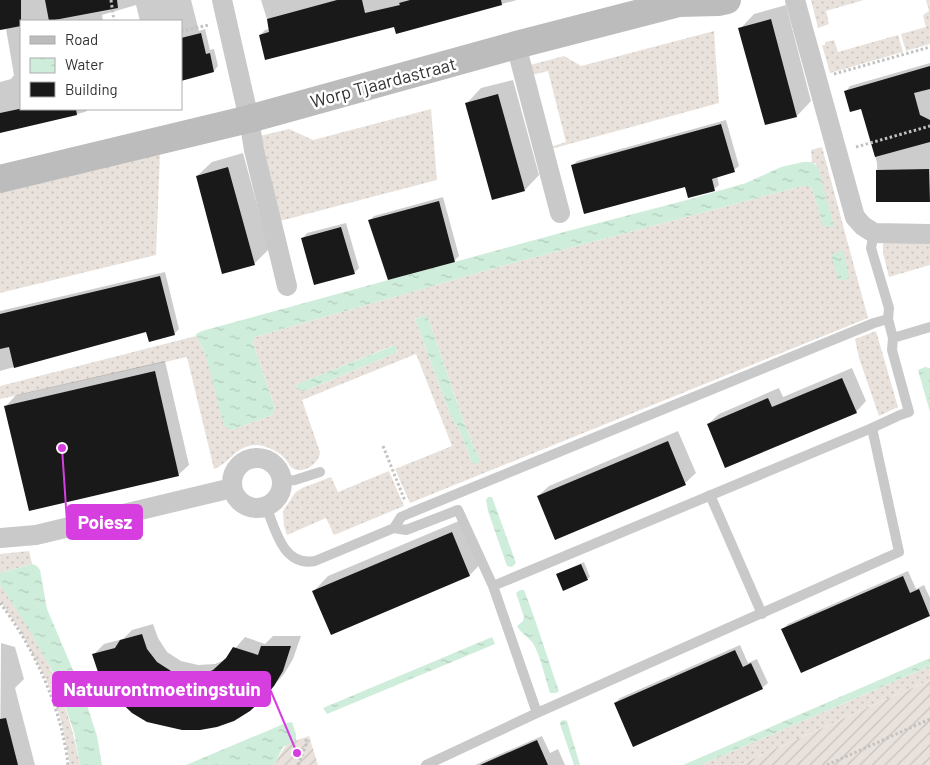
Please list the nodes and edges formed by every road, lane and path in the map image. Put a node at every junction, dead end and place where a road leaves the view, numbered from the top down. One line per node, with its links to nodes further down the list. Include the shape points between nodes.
1 (111, 0): 6 (path)
2 (222, 0): 7 (street)
3 (727, 0): 5 (main road, Worp Tjaardastraat)
4 (795, 0): 11 (street)
5 (683, 2): 9 (main road, Worp Tjaardastraat)
6 (114, 20)
7 (226, 21): 8 (path); 12 (street)
8 (182, 31)
9 (516, 45): 12 (main road, Worp Tjaardastraat); 16 (street)
10 (930, 47): 11 (path)
11 (817, 79): 14 (street)
12 (249, 119): 15 (main road, Worp Tjaardastraat); 19 (street)
13 (930, 126): 14 (path)
14 (837, 153): 17 (street, via 855,217)
15 (0, 179)
16 (560, 213)
17 (874, 233): 18 (street); 20 (lane, via 871,248 889,308)
18 (930, 234)
19 (287, 286)
20 (888, 319): 22 (lane); 31 (lane, via 410,513 401,517)
21 (930, 327): 22 (lane)
22 (893, 338): 23 (lane, via 892,350 909,412)
23 (872, 428): 28 (lane); 35 (lane, via 899,552)
24 (383, 446): 29 (path)
25 (320, 472): 26 (lane)
26 (282, 481): 27 (street, via 270,462 253,458 244,461 235,471); 30 (street, via 278,496)
27 (232, 488): 30 (street, via 238,500 245,505); 32 (street, via 36,535)
28 (710, 495): 33 (lane); 35 (lane)
29 (407, 505)
30 (266, 506): 31 (lane, via 284,549 302,562 315,561)
31 (394, 528): 33 (lane, via 406,530 458,510)
32 (0, 538)
33 (493, 586): 36 (lane)
34 (0, 603): 40 (path, via 19,630 45,682 60,720)
35 (762, 614): 36 (lane)
36 (537, 713): 42 (lane)
37 (930, 719): 39 (path)
38 (306, 739): 41 (path)
39 (835, 763): 43 (path)
40 (68, 765)
41 (298, 765)
42 (426, 765)
43 (827, 765)

